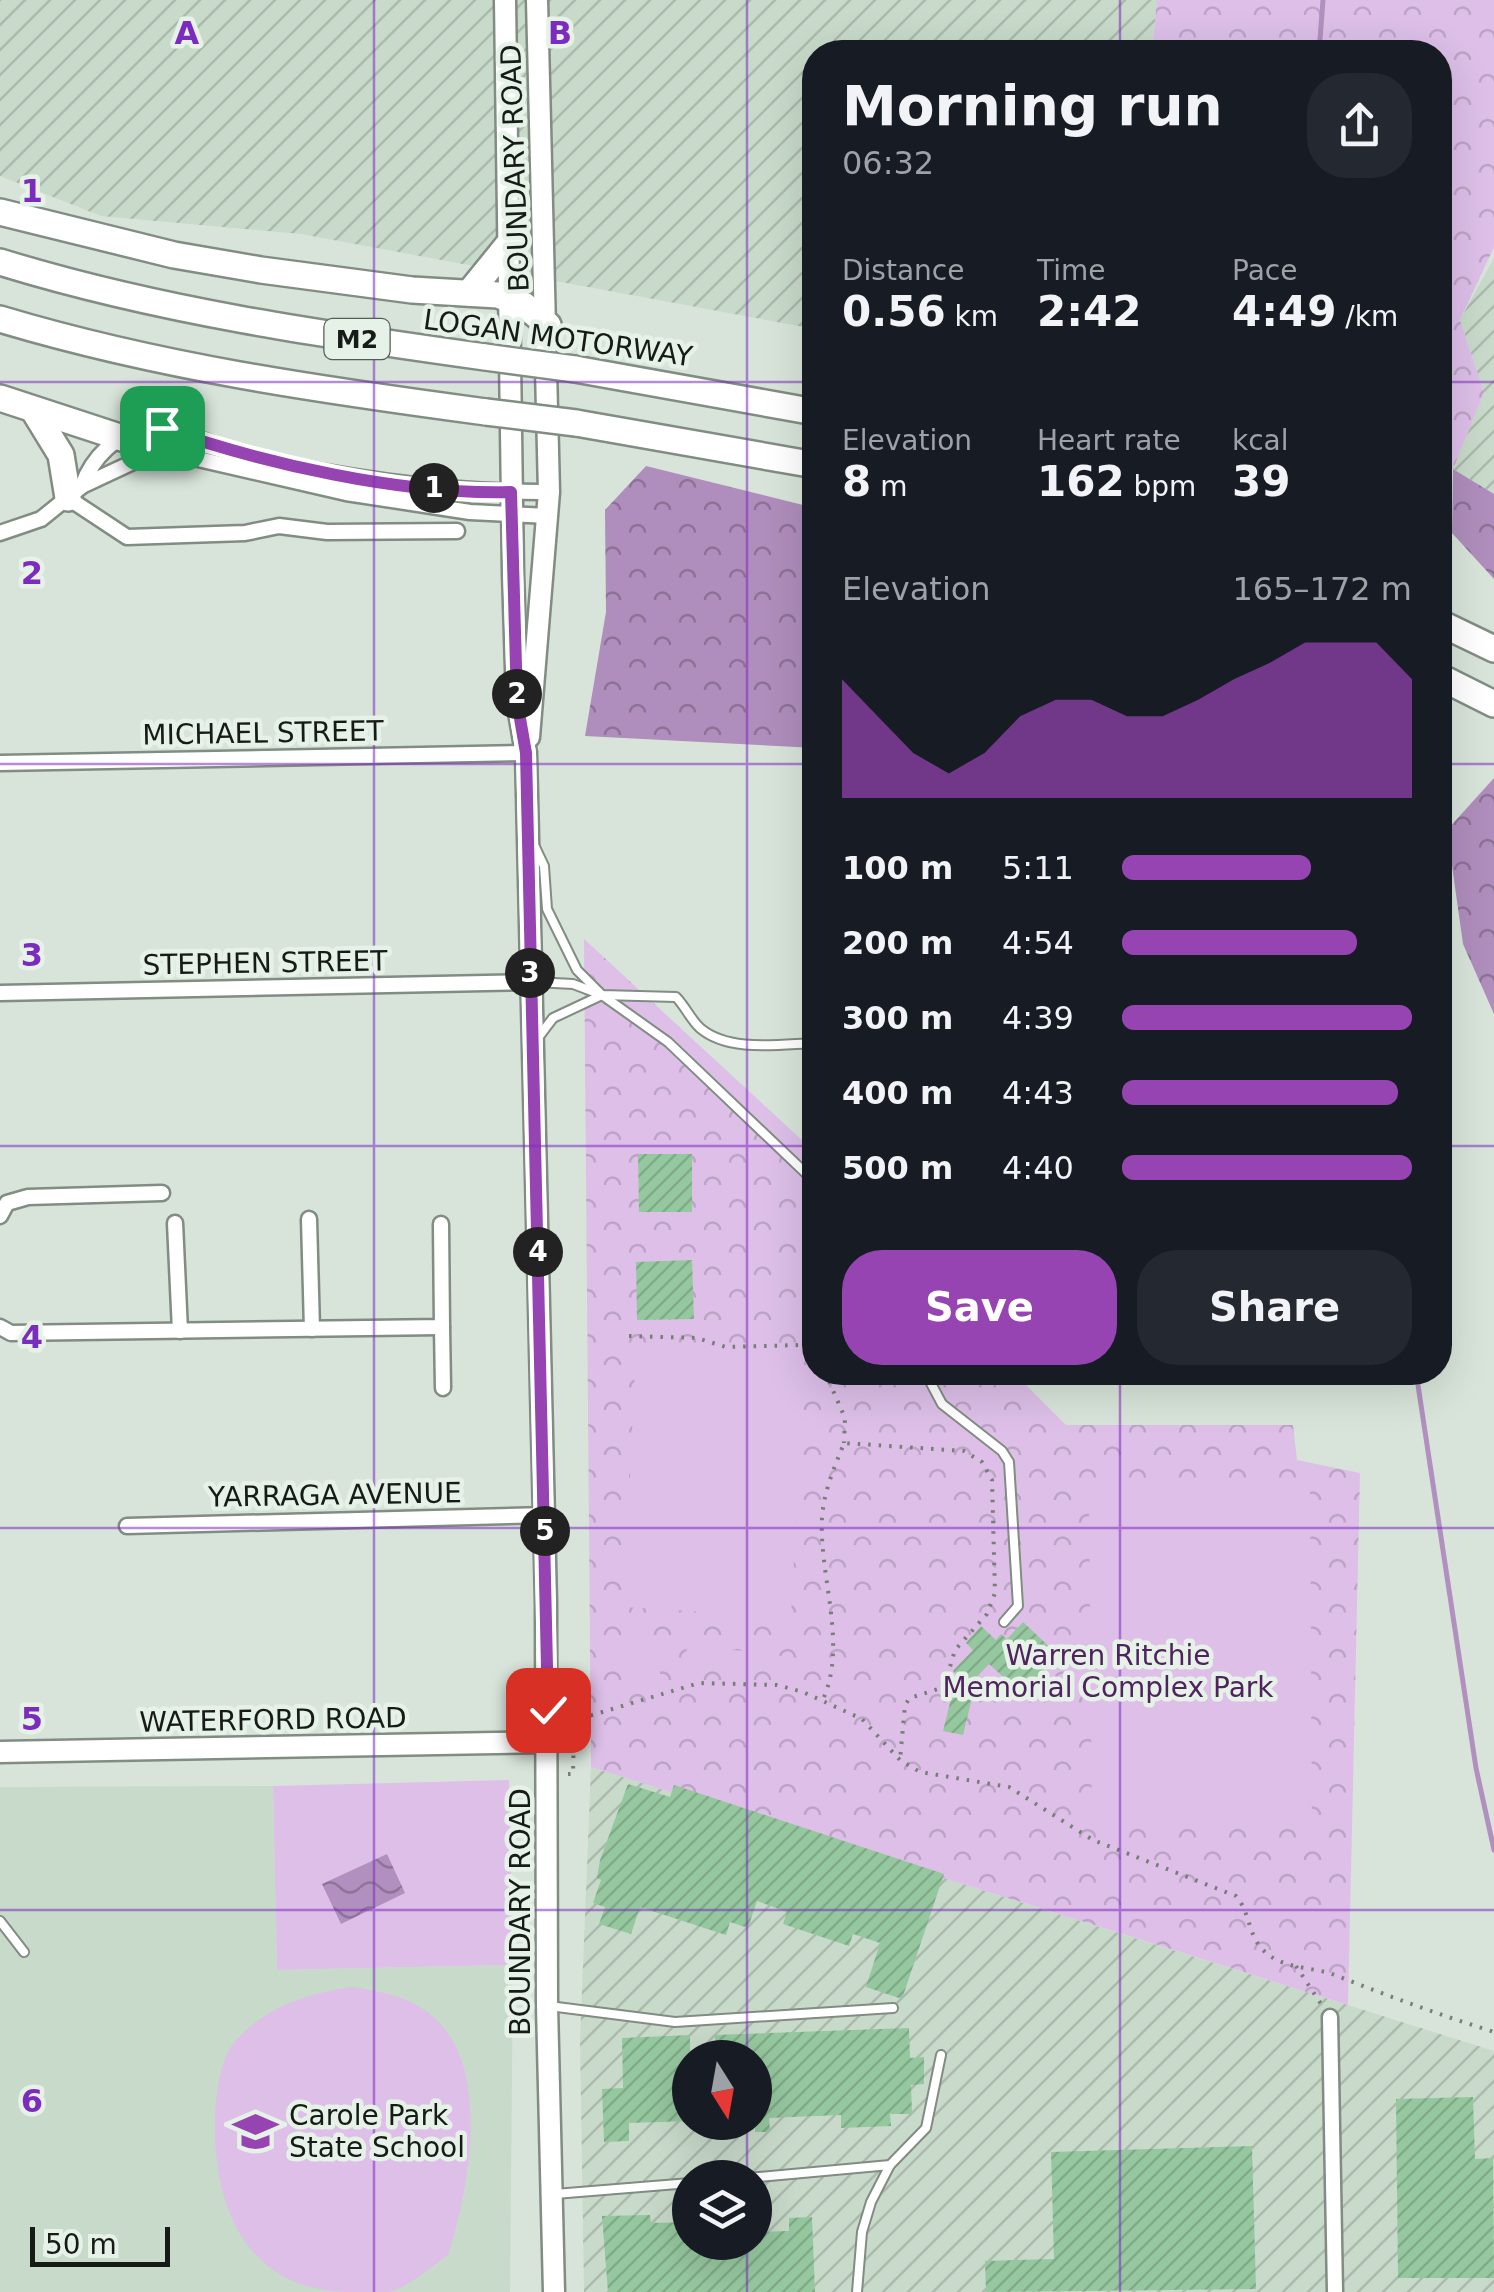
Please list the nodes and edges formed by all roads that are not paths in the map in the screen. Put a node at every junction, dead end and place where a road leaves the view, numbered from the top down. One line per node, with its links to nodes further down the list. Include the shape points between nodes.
1 (506, 0): 4 (main road, BOUNDARY ROAD)
2 (536, 0): 9 (main road, BOUNDARY ROAD)
3 (0, 212): 6 (highway, via 174,256 306,278)
4 (512, 240): 6 (highway); 7 (main road, BOUNDARY ROAD)
5 (0, 262): 11 (highway, LOGAN MOTORWAY / M2, bridge, via 230,320 575,369)
6 (469, 293): 7 (highway)
7 (512, 298): 9 (highway); 18 (main road, BOUNDARY ROAD)
8 (0, 319): 15 (highway, M2, bridge, via 234,378 576,423)
9 (548, 325): 17 (main road, BOUNDARY ROAD)
10 (0, 398): 12 (highway)
11 (802, 410)
12 (34, 411): 13 (highway); 16 (highway)
13 (118, 438): 14 (highway); 16 (street, via 89,466); 18 (street, via 162,428 255,458)
14 (159, 450): 16 (street); 18 (street, via 304,485 470,512)
15 (802, 464)
16 (75, 492): 20 (street, via 127,537 278,526); 21 (street, via 42,519)
17 (549, 492): 18 (street); 19 (main road, BOUNDARY ROAD)
18 (511, 503): 19 (street); 26 (main road, BOUNDARY ROAD, via 517,701)
19 (548, 516): 26 (main road, BOUNDARY ROAD, via 536,700)
20 (457, 532)
21 (0, 533)
22 (1452, 629): 23 (highway)
23 (1494, 649)
24 (1452, 683): 25 (highway)
25 (1494, 704)
26 (526, 753): 27 (street, MICHAEL STREET); 28 (main road, BOUNDARY ROAD)
27 (0, 763)
28 (528, 829): 29 (main road, BOUNDARY ROAD); 31 (lane, via 561,942)
29 (530, 982): 30 (street, STEPHEN STREET); 31 (lane, via 572,984); 33 (main road, BOUNDARY ROAD)
30 (0, 993)
31 (602, 995): 32 (lane, via 676,997 699,1027 751,1045); 33 (lane, via 554,1018); 34 (lane, via 668,1042)
32 (802, 1043)
33 (532, 1046): 46 (main road, BOUNDARY ROAD)
34 (802, 1170)
35 (162, 1192): 36 (street, via 28,1196 7,1203)
36 (0, 1216)
37 (309, 1220): 42 (street)
38 (174, 1223): 43 (street)
39 (441, 1224): 41 (street)
40 (0, 1327): 43 (street)
41 (442, 1327): 42 (street); 45 (street)
42 (312, 1329): 43 (street)
43 (180, 1330)
44 (932, 1385): 48 (lane, via 942,1404 1009,1462 1018,1606)
45 (443, 1388)
46 (545, 1515): 47 (street, YARRAGA AVENUE); 49 (main road, BOUNDARY ROAD)
47 (127, 1526)
48 (1004, 1622)
49 (547, 1742): 50 (main road, WATERFORD ROAD); 53 (main road, BOUNDARY ROAD)
50 (0, 1752)
51 (0, 1921): 52 (lane)
52 (24, 1952)
53 (548, 2006): 54 (lane, via 675,2022); 60 (main road, BOUNDARY ROAD)
54 (893, 2008)
55 (1330, 2017): 63 (street)
56 (941, 2055): 57 (lane, via 926,2128)
57 (890, 2165): 58 (lane); 62 (lane, via 862,2232)
58 (772, 2176)
59 (672, 2184): 60 (lane)
60 (552, 2194): 61 (main road, BOUNDARY ROAD)
61 (554, 2292)
62 (857, 2292)
63 (1335, 2292)

